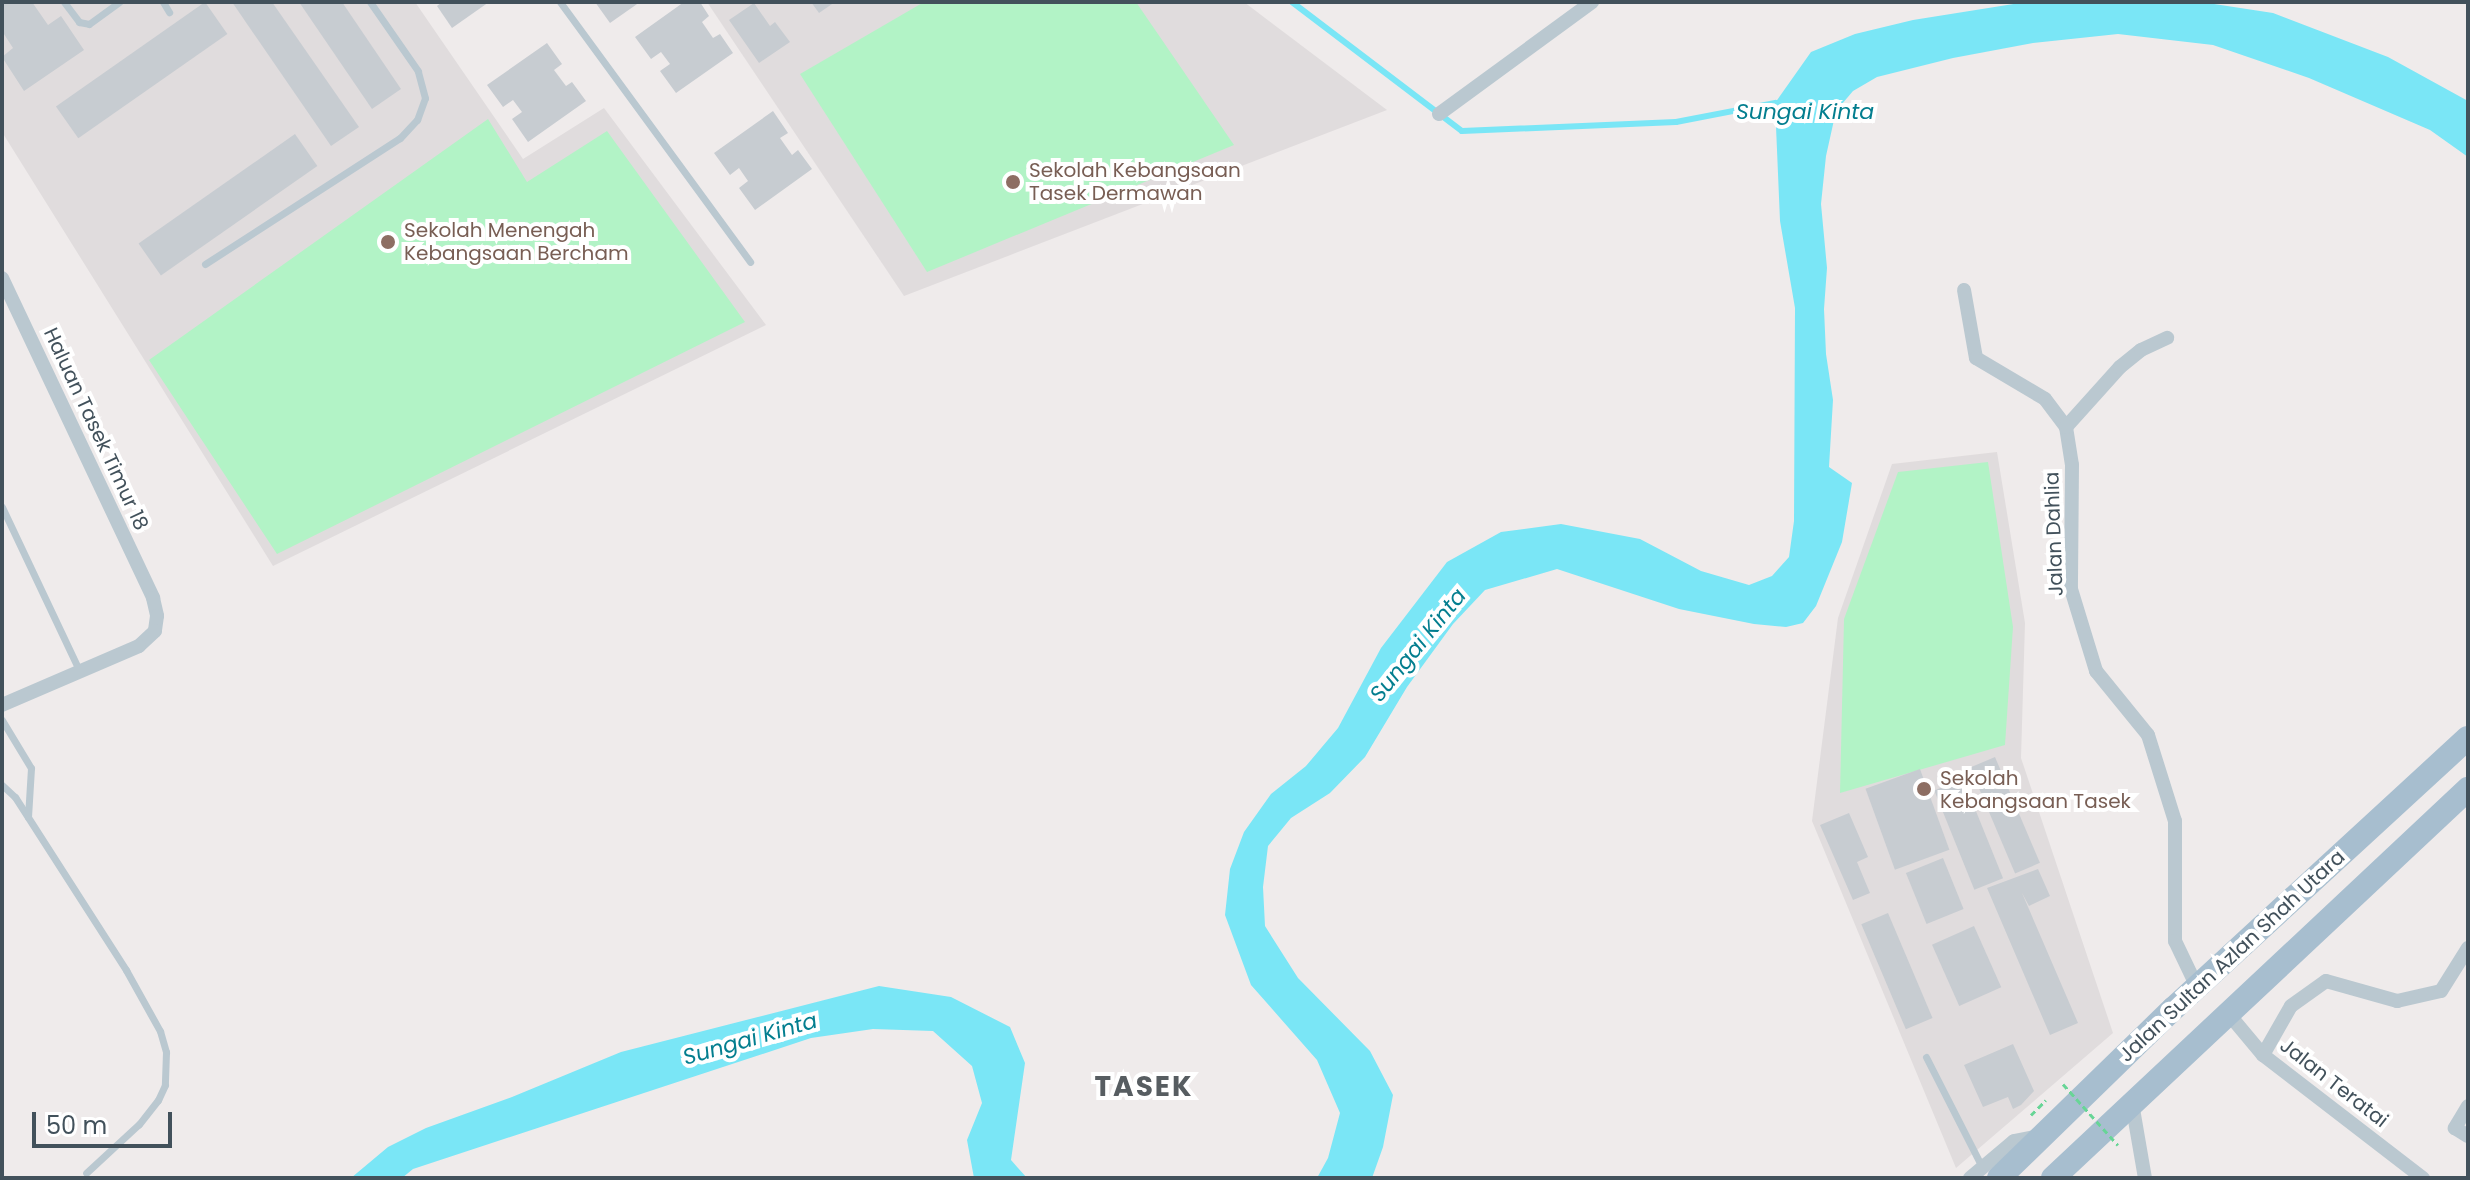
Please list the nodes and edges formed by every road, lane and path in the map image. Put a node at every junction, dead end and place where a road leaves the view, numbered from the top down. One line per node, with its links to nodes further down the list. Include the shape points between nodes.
1 (64, 2): 2 (lane, via 79,22 89,24)
2 (119, 2)
3 (163, 2): 7 (lane)
4 (370, 2): 10 (lane, via 418,71 425,98 417,120 400,138)
5 (560, 2): 9 (lane)
6 (1591, 2): 8 (street)
7 (169, 12)
8 (1439, 114)
9 (750, 262)
10 (205, 264)
11 (2, 278): 16 (street, Haluan Tasek Timur 18, via 153,598 157,624 151,637)
12 (1964, 290): 14 (street, via 1976,358 2045,399)
13 (2167, 338): 14 (street, via 2120,367)
14 (2066, 427): 24 (street, Jalan Dahlia, via 2072,465 2071,589 2096,671 2148,735 2175,821 2175,941)
15 (2, 507): 16 (lane)
16 (80, 672): 17 (street)
17 (2, 705)
18 (2, 720): 22 (lane, via 31,768)
19 (2468, 738): 24 (main road, Jalan Sultan Azlan Shah Utara)
20 (2, 785): 22 (lane)
21 (2468, 789): 25 (main road, Jalan Sultan Azlan Shah Utara)
22 (28, 817): 33 (lane, via 126,970 166,1052 165,1085 158,1100)
23 (2468, 948): 26 (street, via 2441,991 2397,1001 2326,981 2291,1006)
24 (2197, 987): 34 (main road, Jalan Sultan Azlan Shah Utara, via 2041,1136)
25 (2227, 1012): 26 (street, Jalan Teratai); 29 (main road, Jalan Sultan Azlan Shah Utara)
26 (2263, 1055): 38 (street, Jalan Teratai)
27 (1926, 1057): 34 (lane)
28 (2063, 1084): 32 (path, bridge)
29 (2132, 1103): 36 (main road, Jalan Sultan Azlan Shah Utara); 37 (street)
30 (2468, 1106): 31 (street, via 2455,1128)
31 (2468, 1136)
32 (2118, 1145)
33 (86, 1173)
34 (1990, 1173): 35 (street)
35 (1970, 1178)
36 (2053, 1178)
37 (2145, 1178)
38 (2423, 1178)

